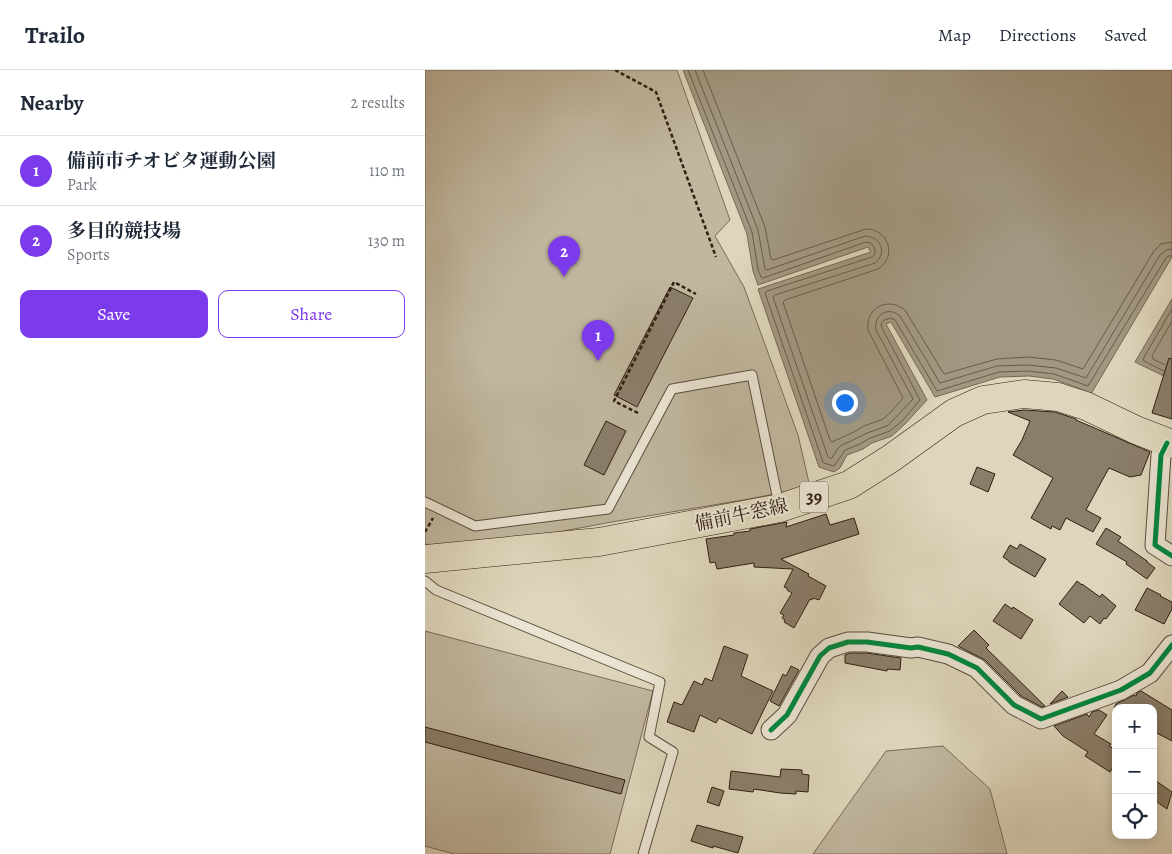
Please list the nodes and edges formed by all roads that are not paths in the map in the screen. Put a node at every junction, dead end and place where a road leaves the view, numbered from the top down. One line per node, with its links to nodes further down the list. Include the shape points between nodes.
1 (1170, 444): 3 (main road, 備前牛窓線 / 39, via 1086,406 1058,397 1024,394 983,400 954,414 849,485); 4 (street, via 1161,455 1155,545)
2 (425, 502): 3 (lane, via 475,526 608,508 672,389 752,375)
3 (780, 508): 5 (main road, 備前牛窓線 / 39, via 599,542)
4 (1172, 556)
5 (425, 559)
6 (425, 581): 9 (lane, via 436,590 659,682 649,737 673,752)
7 (1172, 645): 8 (street, via 1150,673 1121,690 1041,719 1014,705 977,668 948,654 918,647 848,642 829,648 820,656 787,715)
8 (771, 730)
9 (643, 854)

